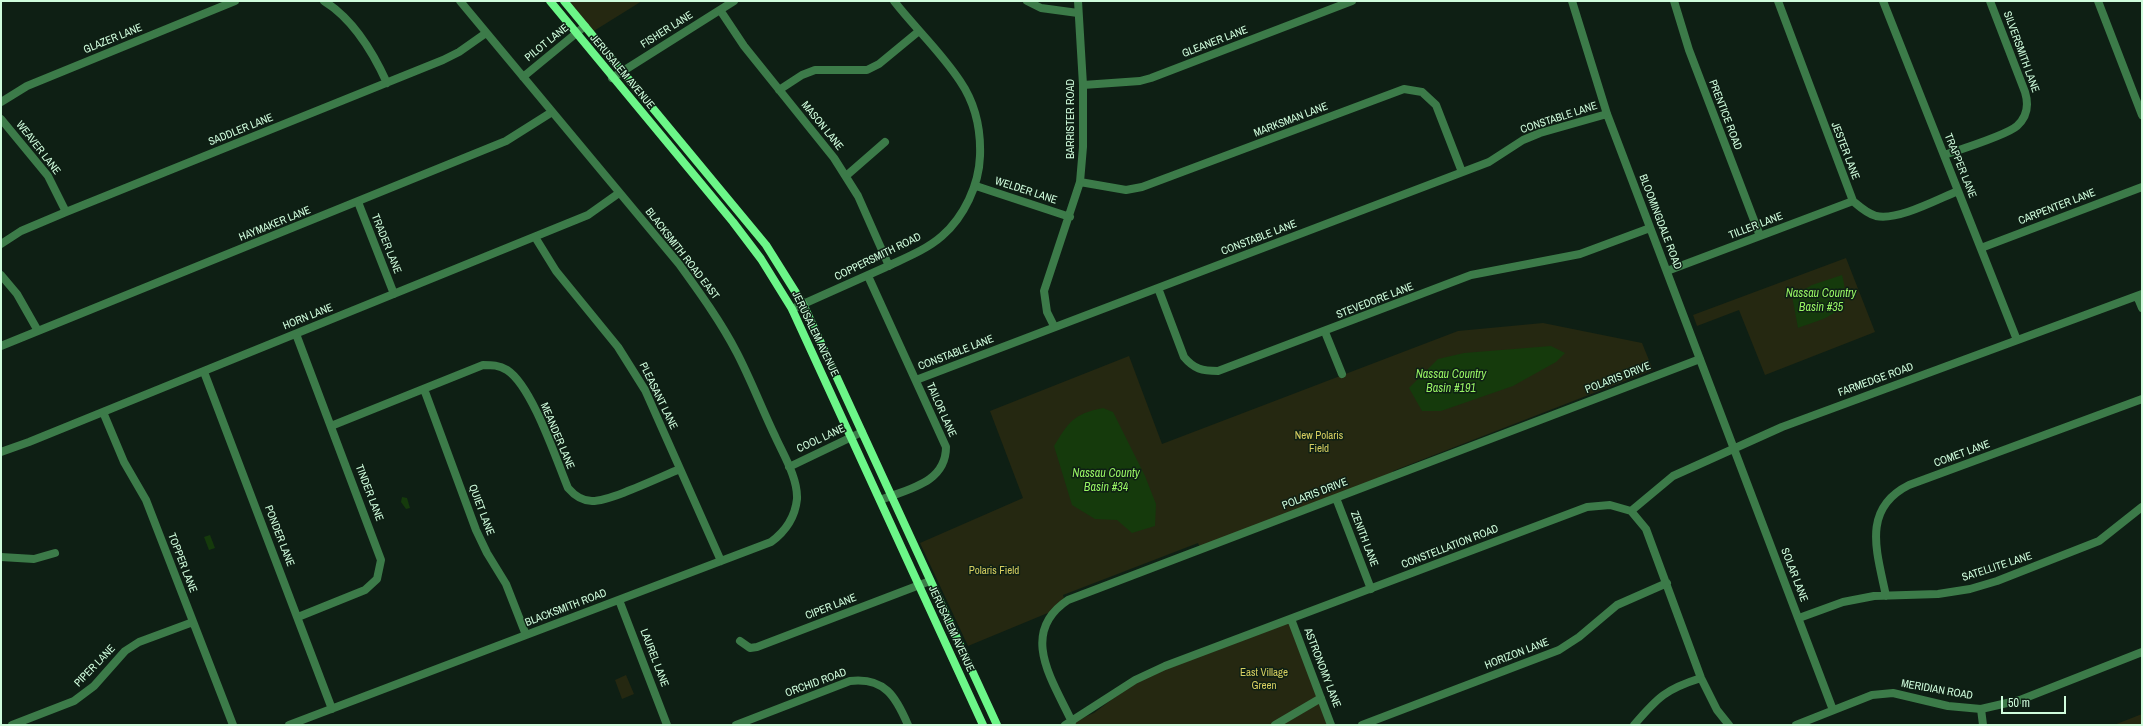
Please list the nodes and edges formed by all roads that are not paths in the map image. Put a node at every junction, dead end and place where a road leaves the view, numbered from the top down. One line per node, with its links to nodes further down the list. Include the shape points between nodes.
1 (235, 1): 29 (street, GLAZER LANE, via 27,86)
2 (324, 1): 26 (street, via 337,10 360,36 372,52)
3 (460, 1): 21 (street)
4 (550, 1): 22 (main road, JERUSALEM AVENUE)
5 (564, 1): 19 (main road, JERUSALEM AVENUE)
6 (734, 1): 17 (street, FISHER LANE)
7 (894, 1): 20 (street, COPPERSMITH ROAD)
8 (1027, 1): 18 (street, via 1041,8)
9 (1078, 1): 18 (street, BARRISTER ROAD)
10 (1352, 1): 27 (street, GLEANER LANE, via 1151,78)
11 (1572, 1): 31 (street, BLOOMINGDALE ROAD)
12 (1674, 1): 51 (street, PRENTICE ROAD, via 1692,58)
13 (1778, 1): 45 (street, JESTER LANE)
14 (1883, 1): 35 (street, TRAPPER LANE)
15 (1990, 1): 35 (street, SILVERSMITH LANE, via 2025,92 2025,116 2013,129)
16 (2098, 1): 32 (street)
17 (720, 10): 23 (street, FISHER LANE); 28 (street, MASON LANE, via 744,46)
18 (1078, 13): 27 (street, BARRISTER ROAD)
19 (585, 26): 22 (street, PILOT LANE); 23 (main road, JERUSALEM AVENUE)
20 (920, 31): 28 (street, via 879,64 867,70 815,70); 41 (street, COPPERSMITH ROAD, via 960,81 972,103 980,144)
21 (486, 33): 24 (street); 26 (street, SADDLER LANE, via 448,57)
22 (575, 34): 24 (street, PILOT LANE); 25 (main road, JERUSALEM AVENUE)
23 (623, 71): 25 (street, FISHER LANE); 36 (main road, JERUSALEM AVENUE)
24 (523, 77): 30 (street, BLACKSMITH ROAD EAST)
25 (612, 78): 37 (main road, JERUSALEM AVENUE)
26 (387, 83): 47 (street, SADDLER LANE)
27 (1082, 85): 40 (street, BARRISTER ROAD, via 1083,147)
28 (779, 90): 39 (street, MASON LANE)
29 (1, 102)
30 (552, 112): 44 (street, BLACKSMITH ROAD EAST); 46 (street, HAYMAKER LANE, via 506,141)
31 (1607, 114): 38 (street, CONSTABLE LANE, via 1540,133 1523,140 1489,162); 49 (street, BLOOMINGDALE ROAD)
32 (2142, 115)
33 (1, 119): 47 (street, WEAVER LANE, via 48,176)
34 (884, 142): 39 (street)
35 (1944, 155): 43 (street, TRAPPER LANE)
36 (700, 163): 37 (main road); 61 (main road, JERUSALEM AVENUE, via 766,245)
37 (690, 171): 63 (main road, JERUSALEM AVENUE, via 761,259)
38 (1462, 172): 40 (street, MARKSMAN LANE, via 1436,105 1422,92 1404,89 1142,187 1126,190); 58 (street, CONSTABLE LANE)
39 (846, 176): 54 (street, MASON LANE, via 858,196)
40 (1080, 182): 48 (street, BARRISTER ROAD)
41 (976, 186): 48 (street, WELDER LANE); 54 (street, COPPERSMITH ROAD, via 957,220 942,236)
42 (2142, 187): 53 (street, CARPENTER LANE)
43 (1958, 191): 45 (street, via 1890,216 1868,213); 53 (street, TRAPPER LANE)
44 (619, 193): 50 (street, HORN LANE, via 588,215); 82 (street, BLACKSMITH ROAD EAST, via 679,264 723,328)
45 (1853, 201): 51 (street, TILLER LANE)
46 (358, 202): 59 (street, TRADER LANE); 65 (street, HAYMAKER LANE)
47 (66, 212): 52 (street, SADDLER LANE, via 21,231)
48 (1070, 217): 64 (street, BARRISTER ROAD, via 1044,291 1047,312)
49 (1650, 228): 55 (street, BLOOMINGDALE ROAD); 66 (street, STEVEDORE LANE, via 1580,254 1471,275)
50 (535, 236): 59 (street, HORN LANE); 83 (street, PLEASANT LANE, via 556,271 618,347 634,371)
51 (1760, 236): 55 (street, TILLER LANE)
52 (1, 244)
53 (1981, 248): 68 (street, TRAPPER LANE)
54 (889, 266): 57 (street, COPPERSMITH ROAD)
55 (1667, 271): 70 (street, BLOOMINGDALE ROAD)
56 (1, 275): 65 (street, via 17,294)
57 (868, 276): 61 (street, COPPERSMITH ROAD); 73 (street, TAILOR LANE)
58 (1158, 288): 64 (street, CONSTABLE LANE); 66 (street, STEVEDORE LANE, via 1184,357 1191,366 1204,371 1218,371)
59 (394, 294): 67 (street, HORN LANE)
60 (2140, 295): 62 (street); 68 (street, FARMEDGE ROAD)
61 (804, 304): 63 (street, COPPERSMITH ROAD); 78 (main road, JERUSALEM AVENUE)
62 (2142, 308)
63 (792, 309): 79 (main road, JERUSALEM AVENUE)
64 (1054, 326): 73 (street, CONSTABLE LANE)
65 (38, 331): 69 (street, HAYMAKER LANE)
66 (1325, 332): 72 (street)
67 (296, 334): 71 (street, HORN LANE); 77 (street, TINDER LANE)
68 (2017, 340): 80 (street, FARMEDGE ROAD, via 1782,427)
69 (1, 346)
70 (1700, 359): 80 (street, BLOOMINGDALE ROAD); 85 (street, POLARIS DRIVE)
71 (204, 372): 76 (street, HORN LANE); 98 (street, PONDER LANE)
72 (1342, 374)
73 (916, 380): 84 (street, TAILOR LANE, via 946,447 946,455 939,473)
74 (424, 389): 77 (street, MEANDER LANE); 83 (street, MEANDER LANE, via 483,365 495,365 507,370 517,380 536,410 568,488 582,499 591,501 606,498); 102 (street, QUIET LANE, via 476,530 486,553 506,584)
75 (2142, 399): 96 (street, COMET LANE, via 1896,492 1881,510 1876,531 1877,551)
76 (103, 412): 81 (street, HORN LANE); 101 (street, TOPPER LANE, via 124,462 146,500)
77 (331, 426): 98 (street, TINDER LANE, via 379,551 381,567 377,579 365,590)
78 (862, 432): 79 (street, COOL LANE); 84 (main road, JERUSALEM AVENUE)
79 (852, 437): 82 (street, COOL LANE); 86 (main road, JERUSALEM AVENUE)
80 (1734, 448): 88 (street, FARMEDGE ROAD, via 1674,476); 99 (street, SOLAR LANE)
81 (1, 452)
82 (789, 466): 91 (street, BLACKSMITH ROAD, via 797,498 794,515 786,528 771,542)
83 (680, 469): 91 (street, PLEASANT LANE)
84 (892, 495): 86 (street, TAILOR LANE); 92 (main road, JERUSALEM AVENUE)
85 (1336, 498): 95 (street, ZENITH LANE); 110 (street, POLARIS DRIVE, via 1058,606 1046,622 1042,647 1044,661)
86 (880, 500): 94 (main road, JERUSALEM AVENUE)
87 (2142, 507): 96 (street, SATELLITE LANE, via 2099,541 1997,581 1970,589 1938,594)
88 (1631, 511): 93 (street, via 1646,529); 95 (street, CONSTELLATION ROAD, via 1610,504 1587,507)
89 (55, 553): 90 (street, via 34,559)
90 (1, 557)
91 (721, 561): 97 (street, BLACKSMITH ROAD)
92 (930, 581): 94 (street, CIPER LANE); 118 (main road, JERUSALEM AVENUE)
93 (1667, 583): 105 (street); 121 (street, HORIZON LANE, via 1617,605 1579,637 1558,650)
94 (919, 585): 103 (street, CIPER LANE, via 757,647 750,648); 117 (main road, JERUSALEM AVENUE)
95 (1371, 589): 100 (street, CONSTELLATION ROAD)
96 (1886, 596): 99 (street, SATELLITE LANE, via 1843,602)
97 (619, 600): 102 (street, BLACKSMITH ROAD); 114 (street, LAUREL LANE)
98 (298, 617): 107 (street, PONDER LANE)
99 (1799, 618): 109 (street, SOLAR LANE)
100 (1291, 619): 106 (street, ASTRONOMY LANE); 110 (street, CONSTELLATION ROAD, via 1165,666 1135,680)
101 (193, 622): 111 (street, PIPER LANE, via 139,642 125,651 94,686 74,700); 112 (street, TOPPER LANE)
102 (526, 635): 107 (street, BLACKSMITH ROAD)
103 (740, 641)
104 (2142, 652): 108 (street, MERIDIAN ROAD, via 2020,700)
105 (1702, 678): 122 (street, via 1670,690); 123 (street, via 1717,710)
106 (1321, 698): 119 (street); 120 (street, ASTRONOMY LANE)
107 (332, 709): 113 (street, BLACKSMITH ROAD)
108 (1981, 709): 109 (street, MERIDIAN ROAD, via 1948,706 1892,693 1872,695); 125 (street)
109 (1833, 710): 124 (street, MERIDIAN ROAD)
110 (1068, 723)
111 (12, 725)
112 (233, 725)
113 (289, 725)
114 (667, 725)
115 (736, 725): 116 (street, ORCHID ROAD, via 850,681 862,680 877,683 887,690)
116 (908, 725)
117 (983, 725)
118 (998, 725)
119 (1275, 725)
120 (1332, 725)
121 (1362, 725)
122 (1634, 725)
123 (1729, 725)
124 (1796, 725)
125 (1983, 725)

